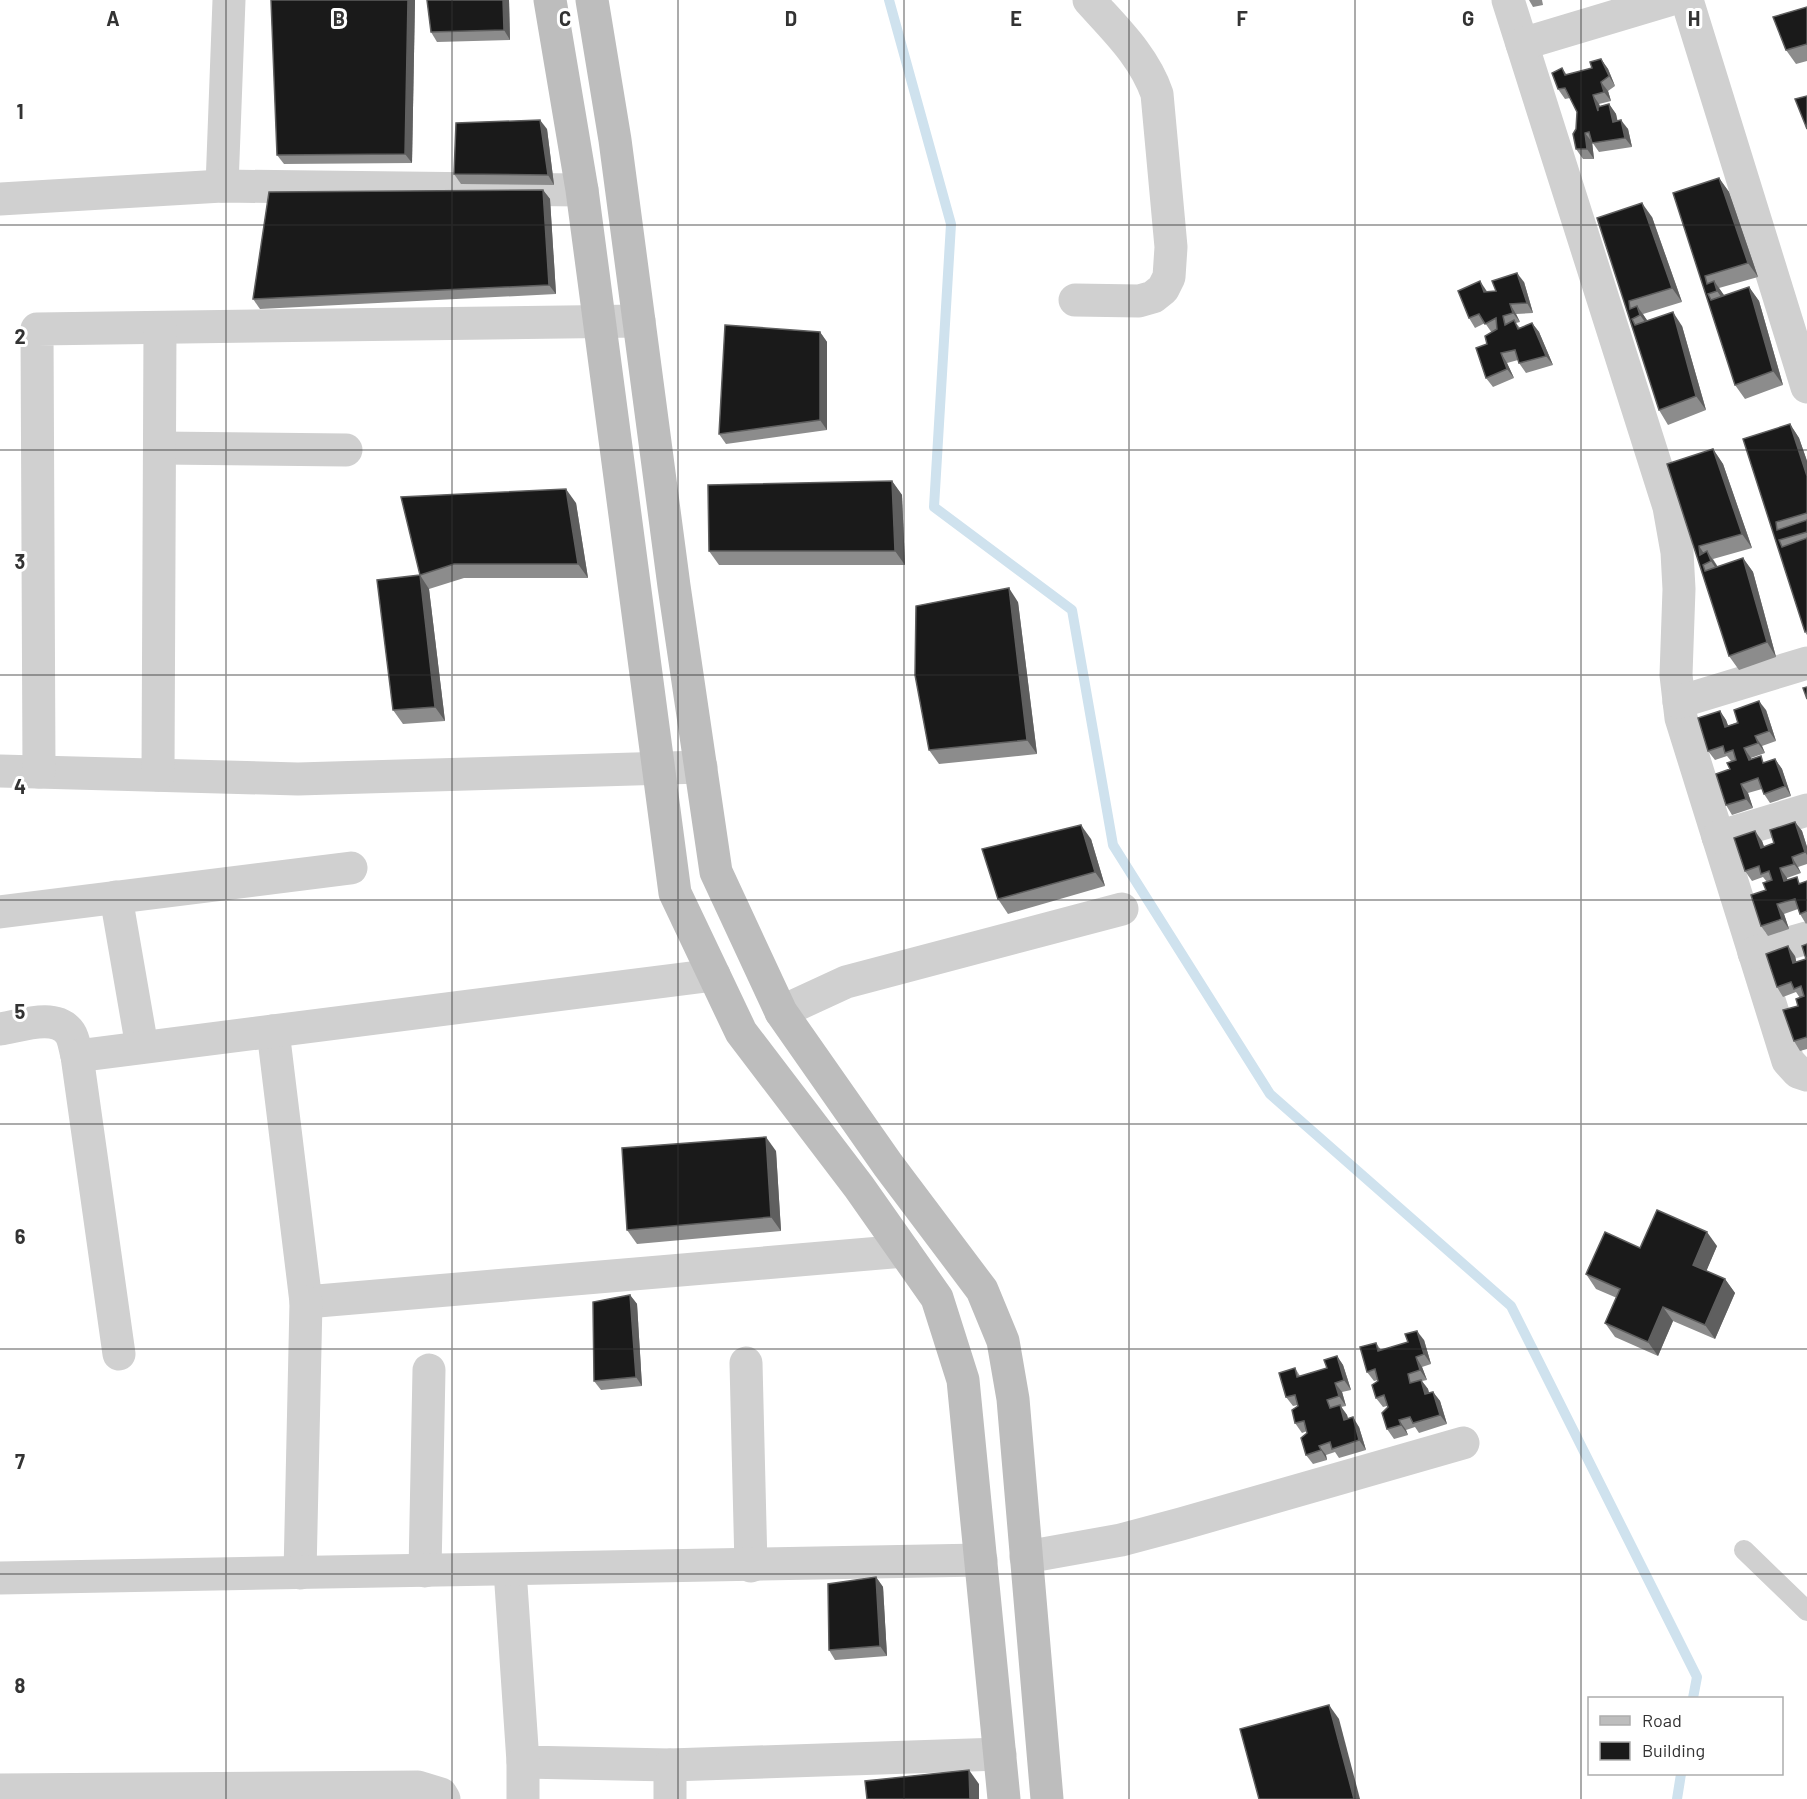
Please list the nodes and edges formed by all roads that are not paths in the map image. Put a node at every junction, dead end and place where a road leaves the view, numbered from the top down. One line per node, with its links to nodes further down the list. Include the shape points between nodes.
1 (229, 0): 9 (street)
2 (550, 0): 10 (street)
3 (592, 0): 14 (street)
4 (1089, 0): 12 (street, via 1139,57 1154,85 1171,246 1169,277 1153,297 1139,301)
5 (1508, 0): 8 (street)
6 (1669, 0): 8 (street)
7 (1687, 0): 16 (street)
8 (1522, 44): 20 (street, via 1669,507 1679,589)
9 (222, 186): 10 (street); 11 (street)
10 (582, 190): 13 (street)
11 (0, 199)
12 (1075, 300)
13 (598, 321): 14 (street); 15 (street); 22 (street)
14 (639, 321): 21 (street)
15 (160, 328): 17 (street); 24 (street, via 37,329)
16 (1807, 387)
17 (159, 448): 18 (street); 25 (street)
18 (346, 450)
19 (1807, 663): 20 (street)
20 (1679, 702): 27 (street)
21 (700, 767): 22 (street); 35 (street, via 716,872)
22 (658, 769): 25 (street, via 298,779); 34 (street, via 675,893)
23 (0, 771): 24 (street)
24 (39, 772): 25 (street)
25 (158, 775)
26 (1807, 810): 27 (street)
27 (1718, 837): 33 (street)
28 (351, 868): 29 (street)
29 (116, 897): 31 (street); 38 (street)
30 (1122, 909): 35 (street, via 846,982)
31 (0, 912)
32 (1807, 938): 33 (street)
33 (1754, 953): 40 (street, via 1788,1061)
34 (714, 975): 37 (street); 41 (street, via 741,1032)
35 (782, 1012): 47 (street, via 888,1165 982,1290 1003,1341 1013,1399)
36 (0, 1029): 39 (street, via 56,1023 70,1034)
37 (273, 1031): 38 (street); 42 (street)
38 (142, 1047): 39 (street)
39 (77, 1056): 43 (street)
40 (1807, 1075)
41 (904, 1251): 42 (street); 48 (street, via 937,1298 963,1380)
42 (306, 1302): 55 (street)
43 (119, 1354)
44 (746, 1363): 52 (street)
45 (429, 1370): 54 (street)
46 (1463, 1443): 50 (street, via 1121,1540)
47 (1020, 1485): 48 (street); 50 (street)
48 (974, 1491): 51 (street)
49 (1744, 1551): 57 (lane)
50 (1026, 1557): 66 (street)
51 (981, 1560): 52 (street); 58 (street)
52 (751, 1566): 53 (street)
53 (510, 1570): 54 (street); 59 (street)
54 (425, 1571): 55 (street)
55 (300, 1573): 56 (street)
56 (0, 1578)
57 (1807, 1611)
58 (1000, 1754): 60 (street); 65 (street)
59 (523, 1762): 60 (street); 63 (street)
60 (670, 1765): 64 (street)
61 (0, 1790): 62 (street, via 418,1787 441,1794)
62 (444, 1799)
63 (523, 1799)
64 (670, 1799)
65 (1004, 1799)
66 (1047, 1799)

